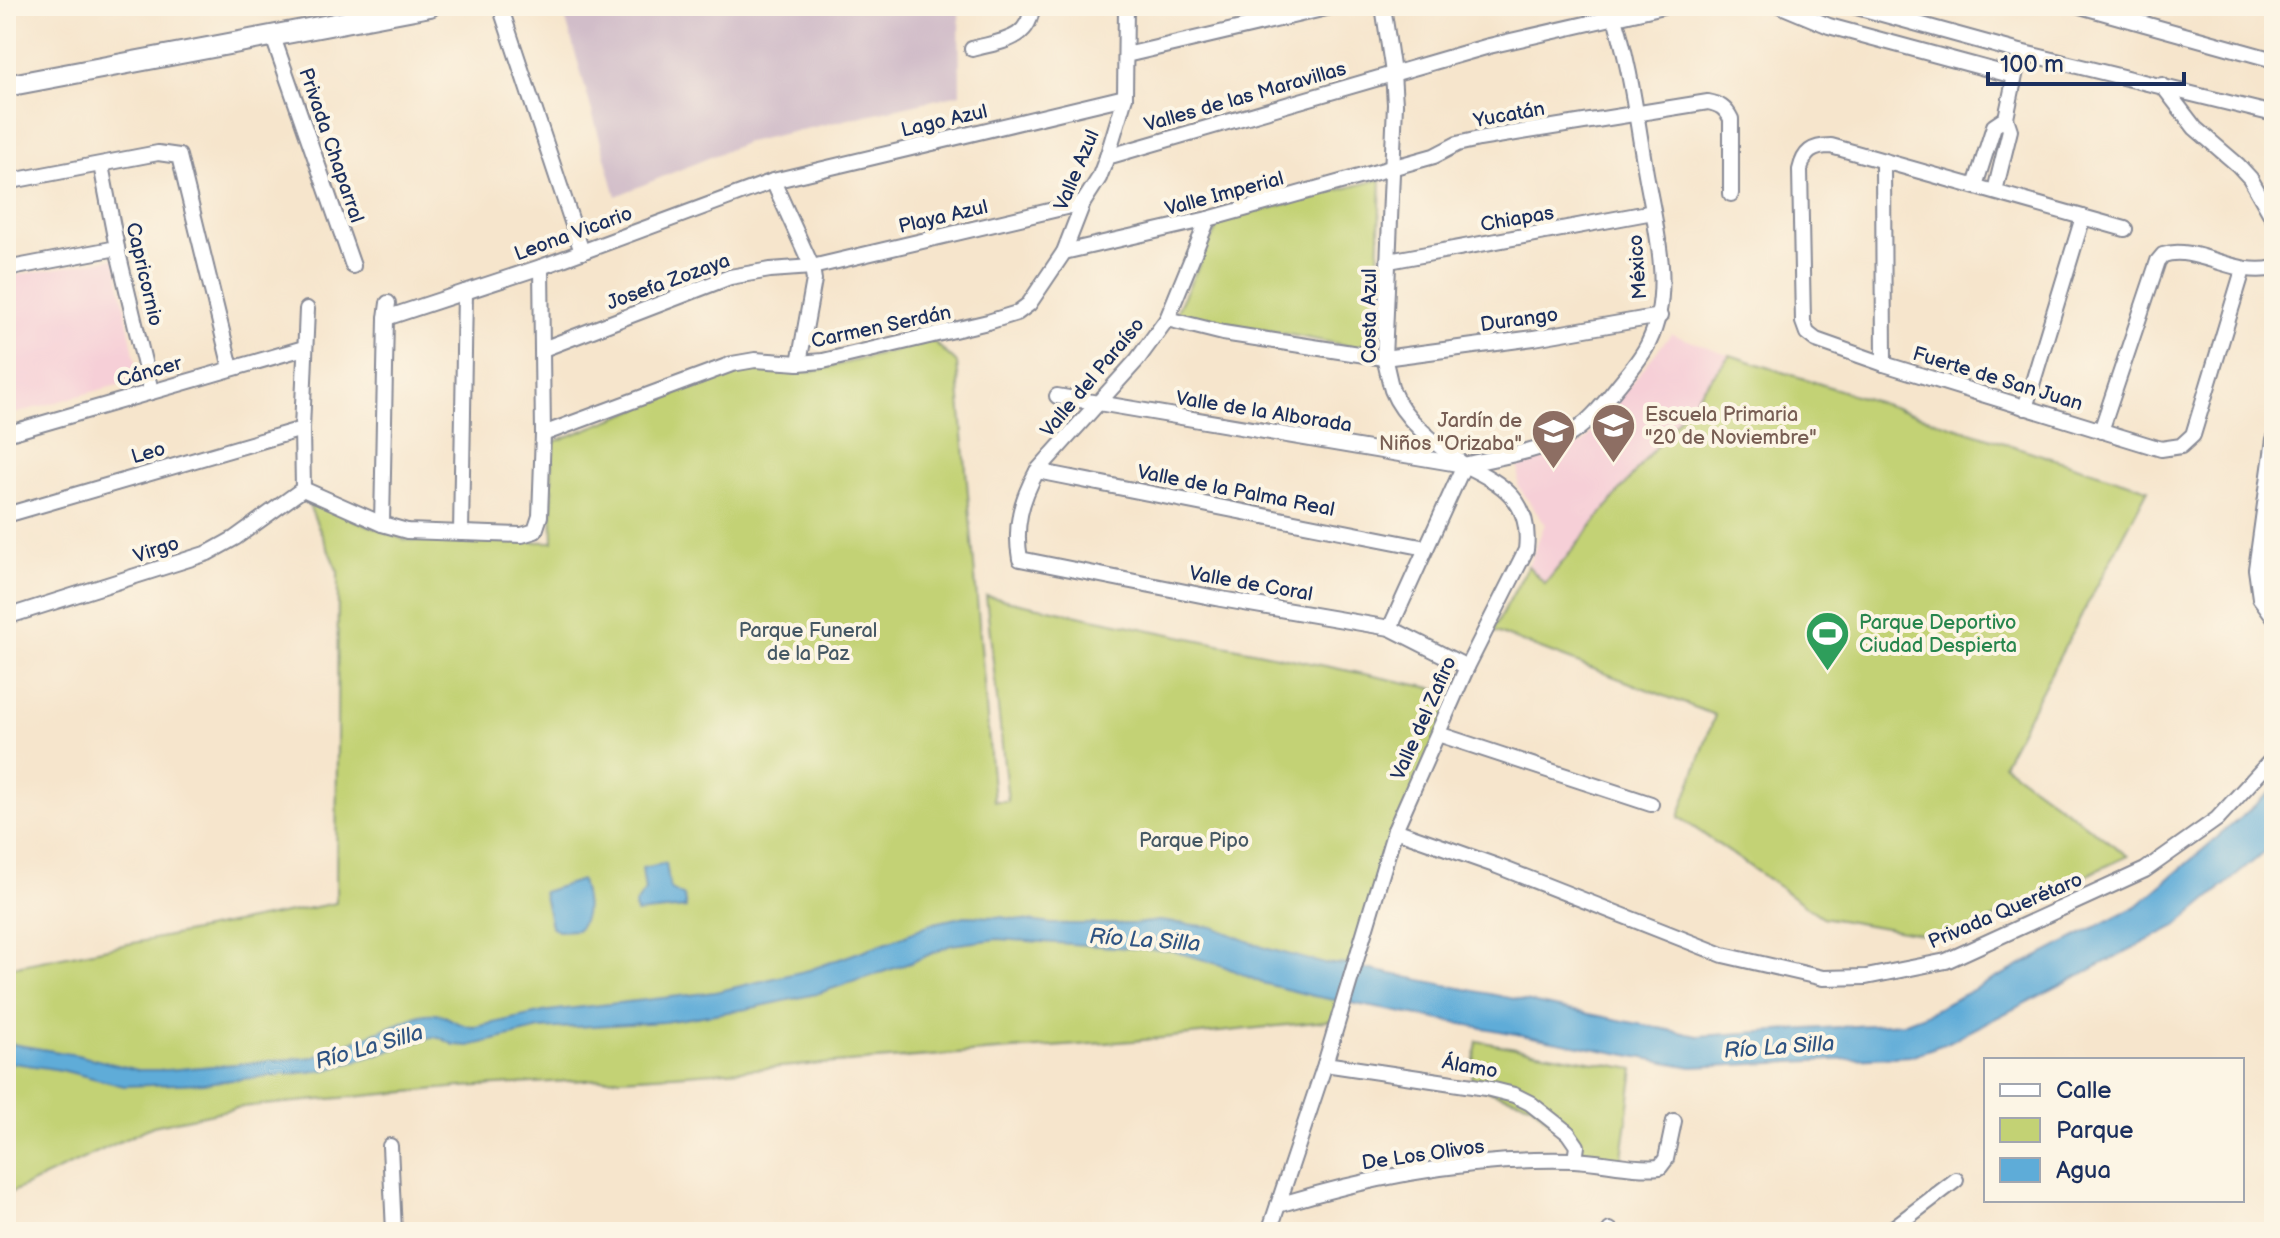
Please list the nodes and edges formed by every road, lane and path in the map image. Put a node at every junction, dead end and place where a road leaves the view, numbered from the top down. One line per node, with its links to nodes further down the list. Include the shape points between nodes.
1 (430, 6): 12 (street)
2 (500, 6): 42 (street)
3 (1032, 6): 13 (street, via 1024,31)
4 (1126, 6): 15 (street, Valle Azul)
5 (1335, 6): 15 (street)
6 (1383, 6): 17 (street, Costa Azul)
7 (1664, 6): 11 (street, Valles de las Maravillas)
8 (1781, 6): 18 (street, via 1829,26)
9 (1853, 6): 14 (street)
10 (2080, 6): 16 (street)
11 (1613, 12): 17 (street, Valles de las Maravillas); 22 (street, México)
12 (273, 37): 20 (street); 45 (street, Privada Chaparral)
13 (972, 49)
14 (2020, 52): 18 (street); 19 (street)
15 (1126, 55): 21 (street, Valle Azul)
16 (2274, 60)
17 (1393, 73): 26 (street, Valles de las Maravillas); 29 (street, Costa Azul)
18 (2014, 76): 24 (street)
19 (2162, 85): 23 (street); 39 (street, via 2195,128 2244,172)
20 (6, 86)
21 (1125, 97): 26 (street, Valle Azul); 30 (street, Lago Azul)
22 (1635, 112): 29 (street, Yucatán, via 1457,144); 34 (street, Yucatán, via 1708,102 1727,111); 36 (street, México)
23 (2270, 113): 25 (street)
24 (2006, 118): 32 (street, via 1994,126); 33 (street, via 2010,130)
25 (2274, 127)
26 (1107, 157): 35 (street, Valle Azul)
27 (1883, 161): 32 (street); 59 (street); 59 (street, Fuerte de San Juan, via 1831,146 1811,149 1803,156 1800,185 1807,333)
28 (101, 165): 31 (street); 41 (street, Capricornio); 60 (street, via 158,153 179,156)
29 (1394, 167): 38 (street, Valle Imperial); 44 (street, Costa Azul)
30 (773, 181): 42 (street, Leona Vicario); 47 (street)
31 (6, 182)
32 (1975, 186): 33 (street)
33 (1995, 191): 37 (street)
34 (1731, 194)
35 (1083, 203): 43 (street, Valle Azul); 47 (street, Playa Azul)
36 (1653, 212): 44 (street, Chiapas); 53 (street, México)
37 (2083, 217): 40 (street); 64 (street)
38 (1208, 219): 43 (street, Valle Imperial); 54 (street, Valle del Paraíso)
39 (2274, 220)
40 (2125, 229)
41 (117, 248): 49 (street); 61 (street, Capricornio)
42 (582, 252): 46 (street, Leona Vicario)
43 (1064, 252): 58 (street, Carmen Serdán, via 1035,297 1017,313)
44 (1389, 261): 57 (street, Costa Azul)
45 (353, 266)
46 (541, 267): 51 (street, Leona Vicario); 56 (street)
47 (812, 267): 56 (street, Josefa Zozaya, via 730,277); 58 (street, via 814,287)
48 (2274, 268): 50 (street)
49 (6, 269)
50 (2243, 270): 66 (street, via 2181,253 2163,255); 66 (street, Fuerte de San Juan, via 2193,435 2181,446 2161,449)
51 (465, 292): 76 (street, Leona Vicario, via 387,310); 77 (street)
52 (307, 309): 55 (street)
53 (1660, 316): 57 (street, Durango); 70 (street, México, via 1649,344 1592,416 1568,436)
54 (1167, 319): 57 (street, Durango); 63 (street, Valle del Paraíso)
55 (304, 348): 60 (street, Cáncer); 65 (street)
56 (543, 349): 68 (street)
57 (1384, 358): 71 (street, Costa Azul, via 1393,392 1408,415)
58 (799, 363): 68 (street, Carmen Serdán, via 732,364)
59 (1884, 364): 64 (street, Fuerte de San Juan)
60 (231, 368): 61 (street, Cáncer)
61 (151, 391): 67 (street, Cáncer)
62 (1057, 396): 63 (street, Valle de la Alborada)
63 (1097, 403): 71 (street, Valle de la Alborada); 72 (street, Valle del Paraíso)
64 (2025, 408): 66 (street, Fuerte de San Juan)
65 (302, 429): 74 (street); 75 (street, Leo)
66 (2101, 431)
67 (6, 434)
68 (543, 434): 77 (street, via 535,531)
69 (2274, 439): 81 (street, via 2256,569 2260,598)
70 (1509, 454): 71 (street, México); 73 (street)
71 (1464, 465): 73 (street, Valle del Zafiro); 78 (street)
72 (1037, 471): 78 (street, Valle de la Palma Real); 79 (street, Valle del Paraíso, via 1021,505)
73 (1501, 483): 83 (street, Valle del Zafiro, via 1524,516 1526,550)
74 (303, 489): 76 (street); 80 (street, Virgo, via 208,553)
75 (6, 515)
76 (382, 524): 77 (street, via 417,533)
77 (461, 533)
78 (1426, 548): 82 (street)
79 (1020, 559): 82 (street, Valle de Coral)
80 (6, 617)
81 (2274, 617)
82 (1390, 628): 83 (street, Valle de Coral)
83 (1467, 667): 84 (street, Valle del Zafiro)
84 (1438, 734): 86 (street); 87 (street, Valle del Zafiro)
85 (2274, 757): 87 (street, Privada Querétaro, via 2217,819 2145,870 1946,961 1866,977 1823,978 1723,955)
86 (1651, 804)
87 (1395, 830): 88 (street, Valle del Zafiro)
88 (1325, 1064): 91 (street, Álamo, via 1514,1095 1568,1133 1577,1146); 93 (street, Valle del Zafiro)
89 (1674, 1121): 91 (street, De Los Olivos, via 1660,1167)
90 (390, 1146): 94 (street)
91 (1575, 1160): 93 (street, De Los Olivos, via 1417,1171)
92 (1956, 1180): 96 (street)
93 (1278, 1205): 95 (street, Valle del Zafiro)
94 (394, 1232)
95 (1269, 1232)
96 (1888, 1232)

